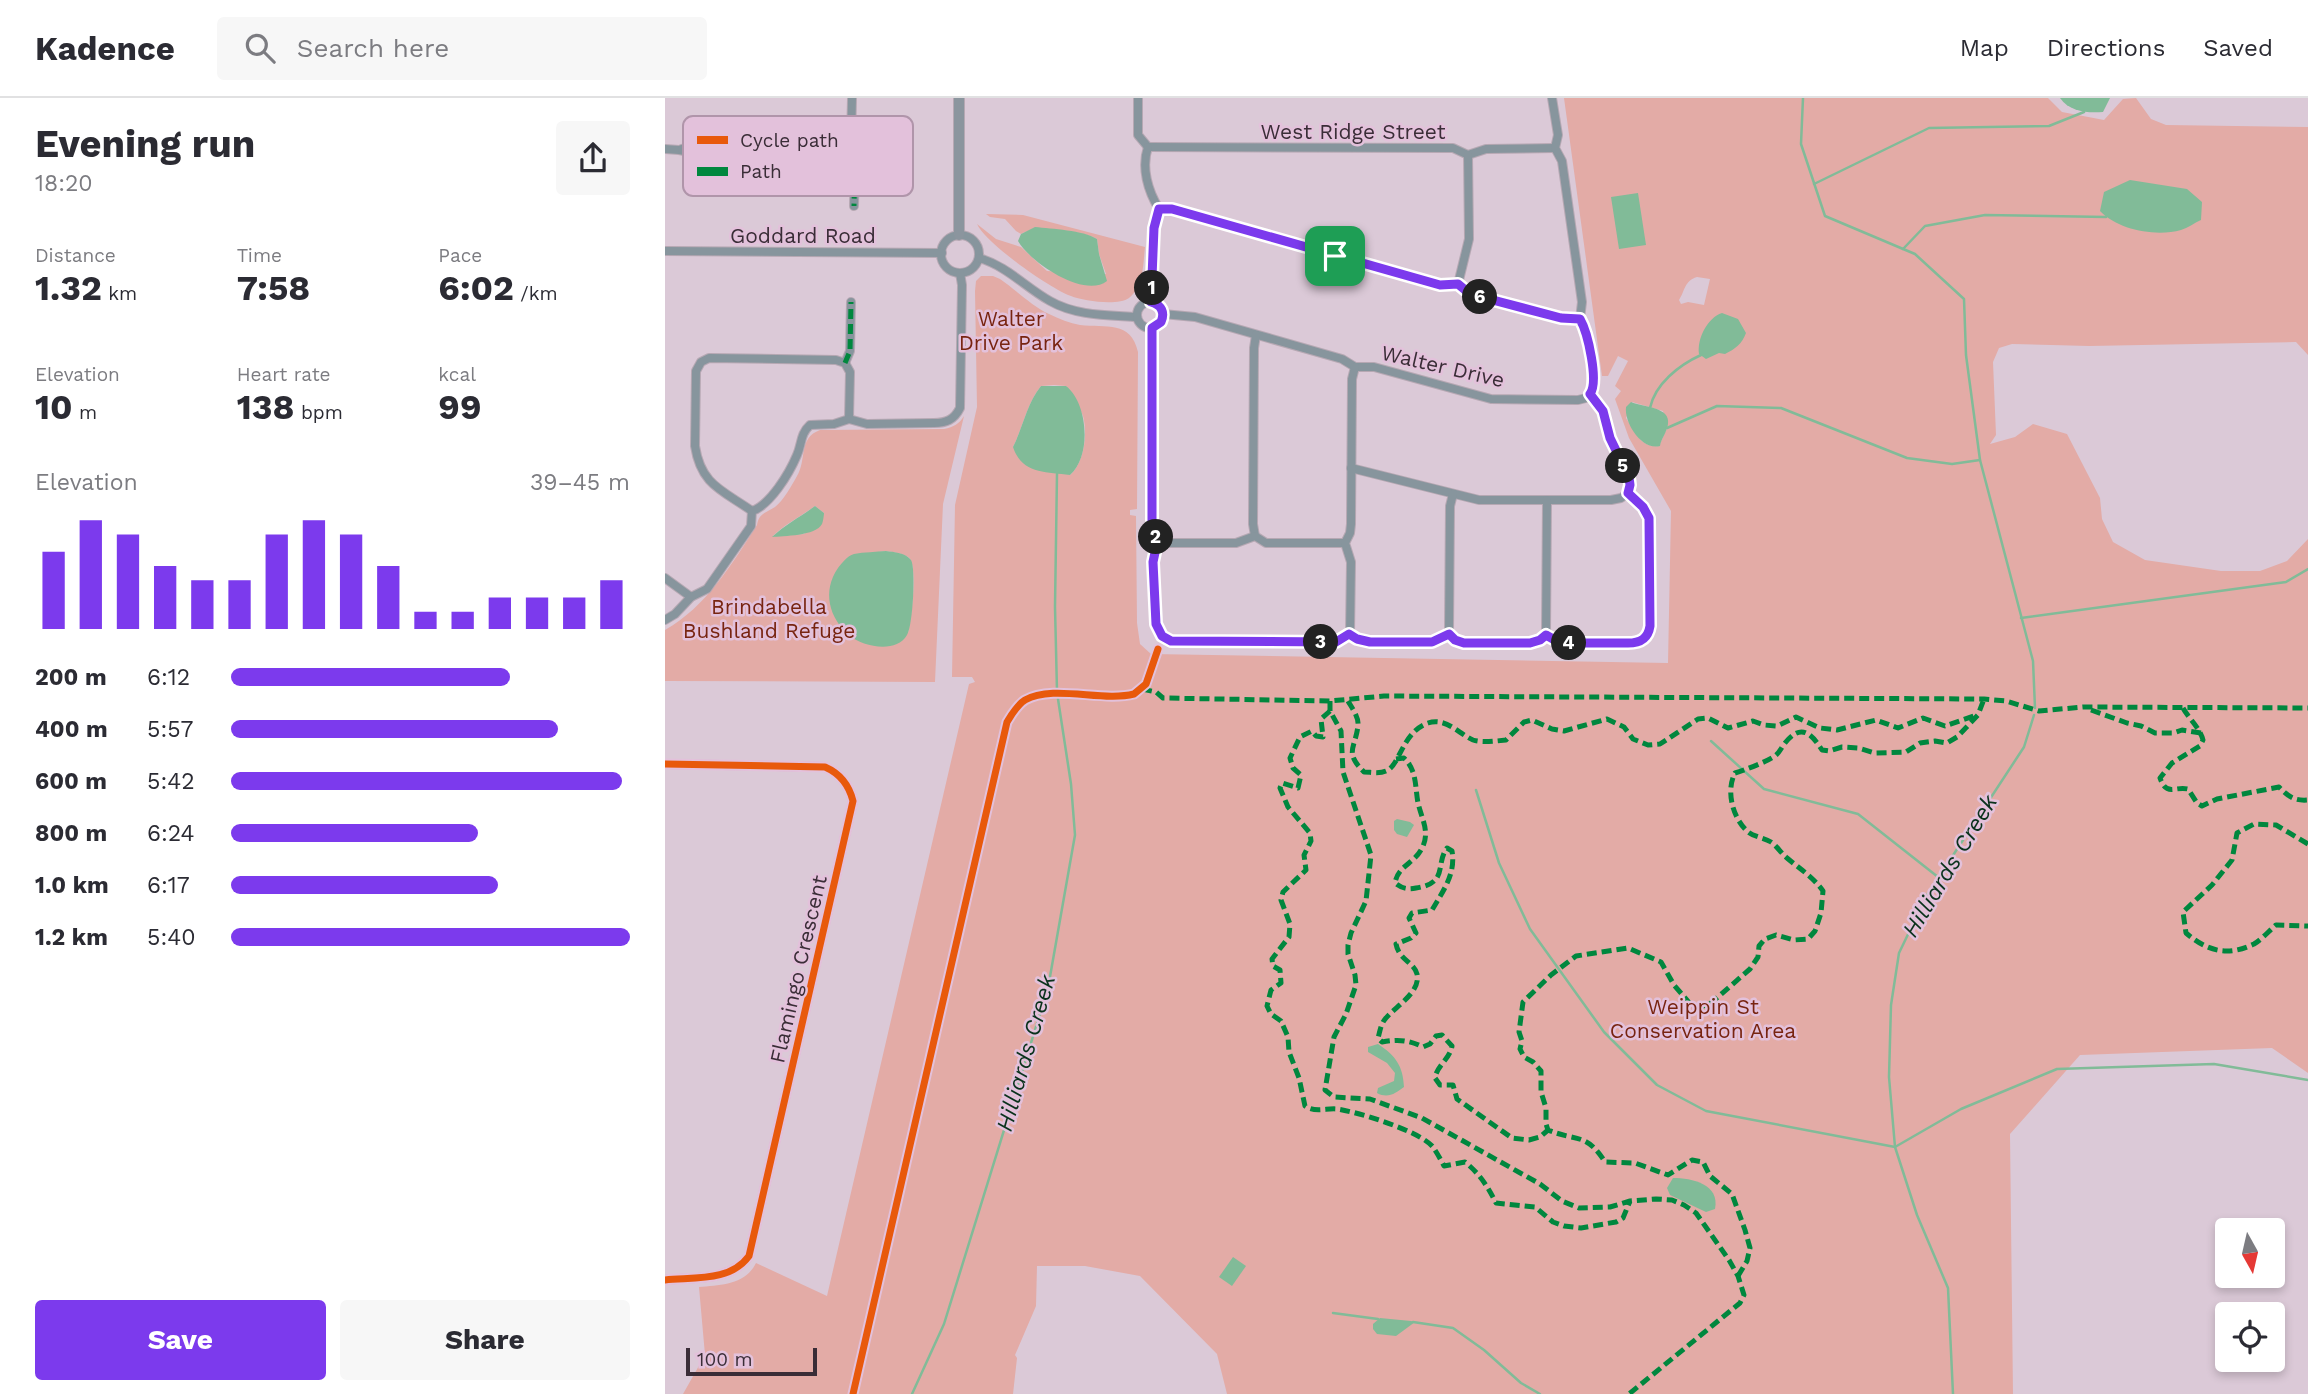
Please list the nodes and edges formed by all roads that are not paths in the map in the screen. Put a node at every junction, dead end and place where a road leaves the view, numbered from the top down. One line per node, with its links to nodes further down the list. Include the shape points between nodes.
1 (852, 98): 5 (street)
2 (959, 98): 14 (street)
3 (1138, 98): 6 (street, via 1139,135)
4 (1552, 100): 7 (street, via 1558,135)
5 (852, 116)
6 (1148, 147): 10 (street, West Ridge Street, via 1453,148); 13 (street, via 1144,164)
7 (1555, 148): 10 (street, West Ridge Street, via 1486,149); 24 (street, via 1562,161 1582,302)
8 (665, 149): 9 (street)
9 (683, 150)
10 (1468, 155): 19 (street, via 1469,239)
11 (854, 196): 12 (street)
12 (854, 206)
13 (1159, 209): 19 (street, via 1440,285); 21 (street)
14 (959, 235): 16 (street, via 949,239); 17 (street, via 975,242)
15 (665, 251): 16 (street, Goddard Road)
16 (942, 253): 18 (street, via 945,264)
17 (979, 258): 18 (street, via 972,268); 23 (street, via 996,263 1053,303 1081,312)
18 (960, 273): 30 (street, via 957,413 943,423 867,424)
19 (1458, 284): 24 (street, via 1476,296)
20 (851, 302): 27 (street, via 850,351)
21 (1151, 302): 22 (street); 23 (street, via 1141,305)
22 (1163, 314): 25 (street); 26 (street, Walter Drive, via 1195,317)
23 (1137, 317): 25 (street, via 1143,327)
24 (1580, 319): 29 (street, via 1594,380)
25 (1152, 328): 37 (street, via 1152,524)
26 (1256, 335): 28 (street, Walter Drive, via 1342,359); 36 (street)
27 (845, 363): 30 (street, via 850,372); 35 (street, via 709,358 701,362 696,371 697,458 712,483)
28 (1355, 368): 29 (street, Walter Drive, via 1374,367 1491,399 1578,400); 31 (street)
29 (1590, 394): 32 (street, via 1603,411 1629,477)
30 (849, 419): 35 (street, via 810,425 797,456 765,506)
31 (1351, 468): 33 (street); 38 (street, via 1351,524)
32 (1628, 493): 34 (street, via 1611,500); 44 (street, via 1649,518 1649,633 1638,643 1560,643)
33 (1453, 494): 34 (street, via 1479,500); 43 (street)
34 (1547, 500): 44 (street)
35 (752, 511): 40 (street, via 751,526 707,589)
36 (1255, 536): 37 (street, via 1236,543); 38 (street, via 1266,543)
37 (1157, 543): 42 (street, via 1153,562 1156,624 1167,640 1336,642)
38 (1345, 543): 42 (street, via 1351,562)
39 (665, 578): 40 (street)
40 (691, 597): 41 (street)
41 (665, 620)
42 (1349, 634): 43 (street, via 1370,642 1432,642)
43 (1449, 634): 44 (street, via 1464,643 1530,643)
44 (1546, 635)
45 (665, 764): 46 (street, Flamingo Crescent, via 825,767 844,780 853,801 749,1256 727,1274)
46 (665, 1280)

